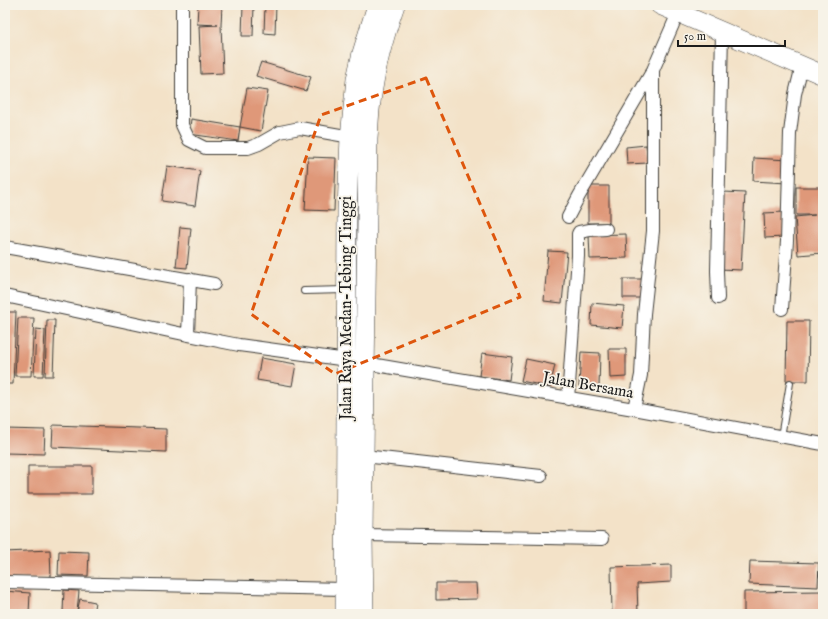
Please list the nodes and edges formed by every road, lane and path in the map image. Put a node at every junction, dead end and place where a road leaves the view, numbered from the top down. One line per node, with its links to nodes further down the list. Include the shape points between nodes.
1 (182, 5): 10 (street, via 182,125 189,140 205,148 248,148 280,132 300,128)
2 (397, 5): 5 (highway)
3 (660, 5): 4 (highway)
4 (685, 11): 6 (highway); 8 (street)
5 (378, 14): 10 (highway, Jalan Raya Medan-Tebing Tinggi, via 362,53 356,79); 11 (highway, Jalan Raya Medan-Tebing Tinggi, via 379,57 371,101)
6 (722, 32): 7 (highway); 20 (street)
7 (802, 66): 9 (highway); 21 (street, via 790,133)
8 (653, 70): 12 (street); 26 (street, via 653,232 644,314 641,375)
9 (823, 75)
10 (350, 137): 11 (street); 17 (highway, Jalan Raya Medan-Tebing Tinggi)
11 (368, 139): 23 (highway, Jalan Raya Medan-Tebing Tinggi)
12 (568, 217)
13 (606, 229): 25 (street, via 578,234)
14 (5, 247): 15 (street)
15 (190, 280): 16 (street); 22 (street)
16 (214, 284)
17 (347, 290): 18 (lane); 23 (highway, Jalan Raya Medan-Tebing Tinggi)
18 (304, 291)
19 (5, 296): 22 (street, Jalan Bersama)
20 (718, 298)
21 (782, 309)
22 (188, 335): 23 (street, Jalan Bersama)
23 (356, 362): 25 (street, Jalan Bersama); 29 (highway, Jalan Raya Medan-Tebing Tinggi); 33 (highway, Jalan Raya Medan-Tebing Tinggi)
24 (790, 383): 27 (lane)
25 (568, 399): 26 (street, Jalan Bersama)
26 (634, 410): 27 (street, Jalan Bersama)
27 (781, 437): 28 (street, Jalan Bersama)
28 (823, 444)
29 (364, 456): 30 (street); 31 (highway, Jalan Raya Medan-Tebing Tinggi)
30 (541, 476)
31 (363, 535): 32 (street); 33 (highway, Jalan Raya Medan-Tebing Tinggi)
32 (602, 539)
33 (354, 554): 35 (highway, Jalan Raya Medan-Tebing Tinggi); 37 (highway, Jalan Raya Medan-Tebing Tinggi)
34 (5, 582): 35 (street)
35 (345, 589): 36 (highway, Jalan Raya Medan-Tebing Tinggi)
36 (345, 614)
37 (364, 614)

